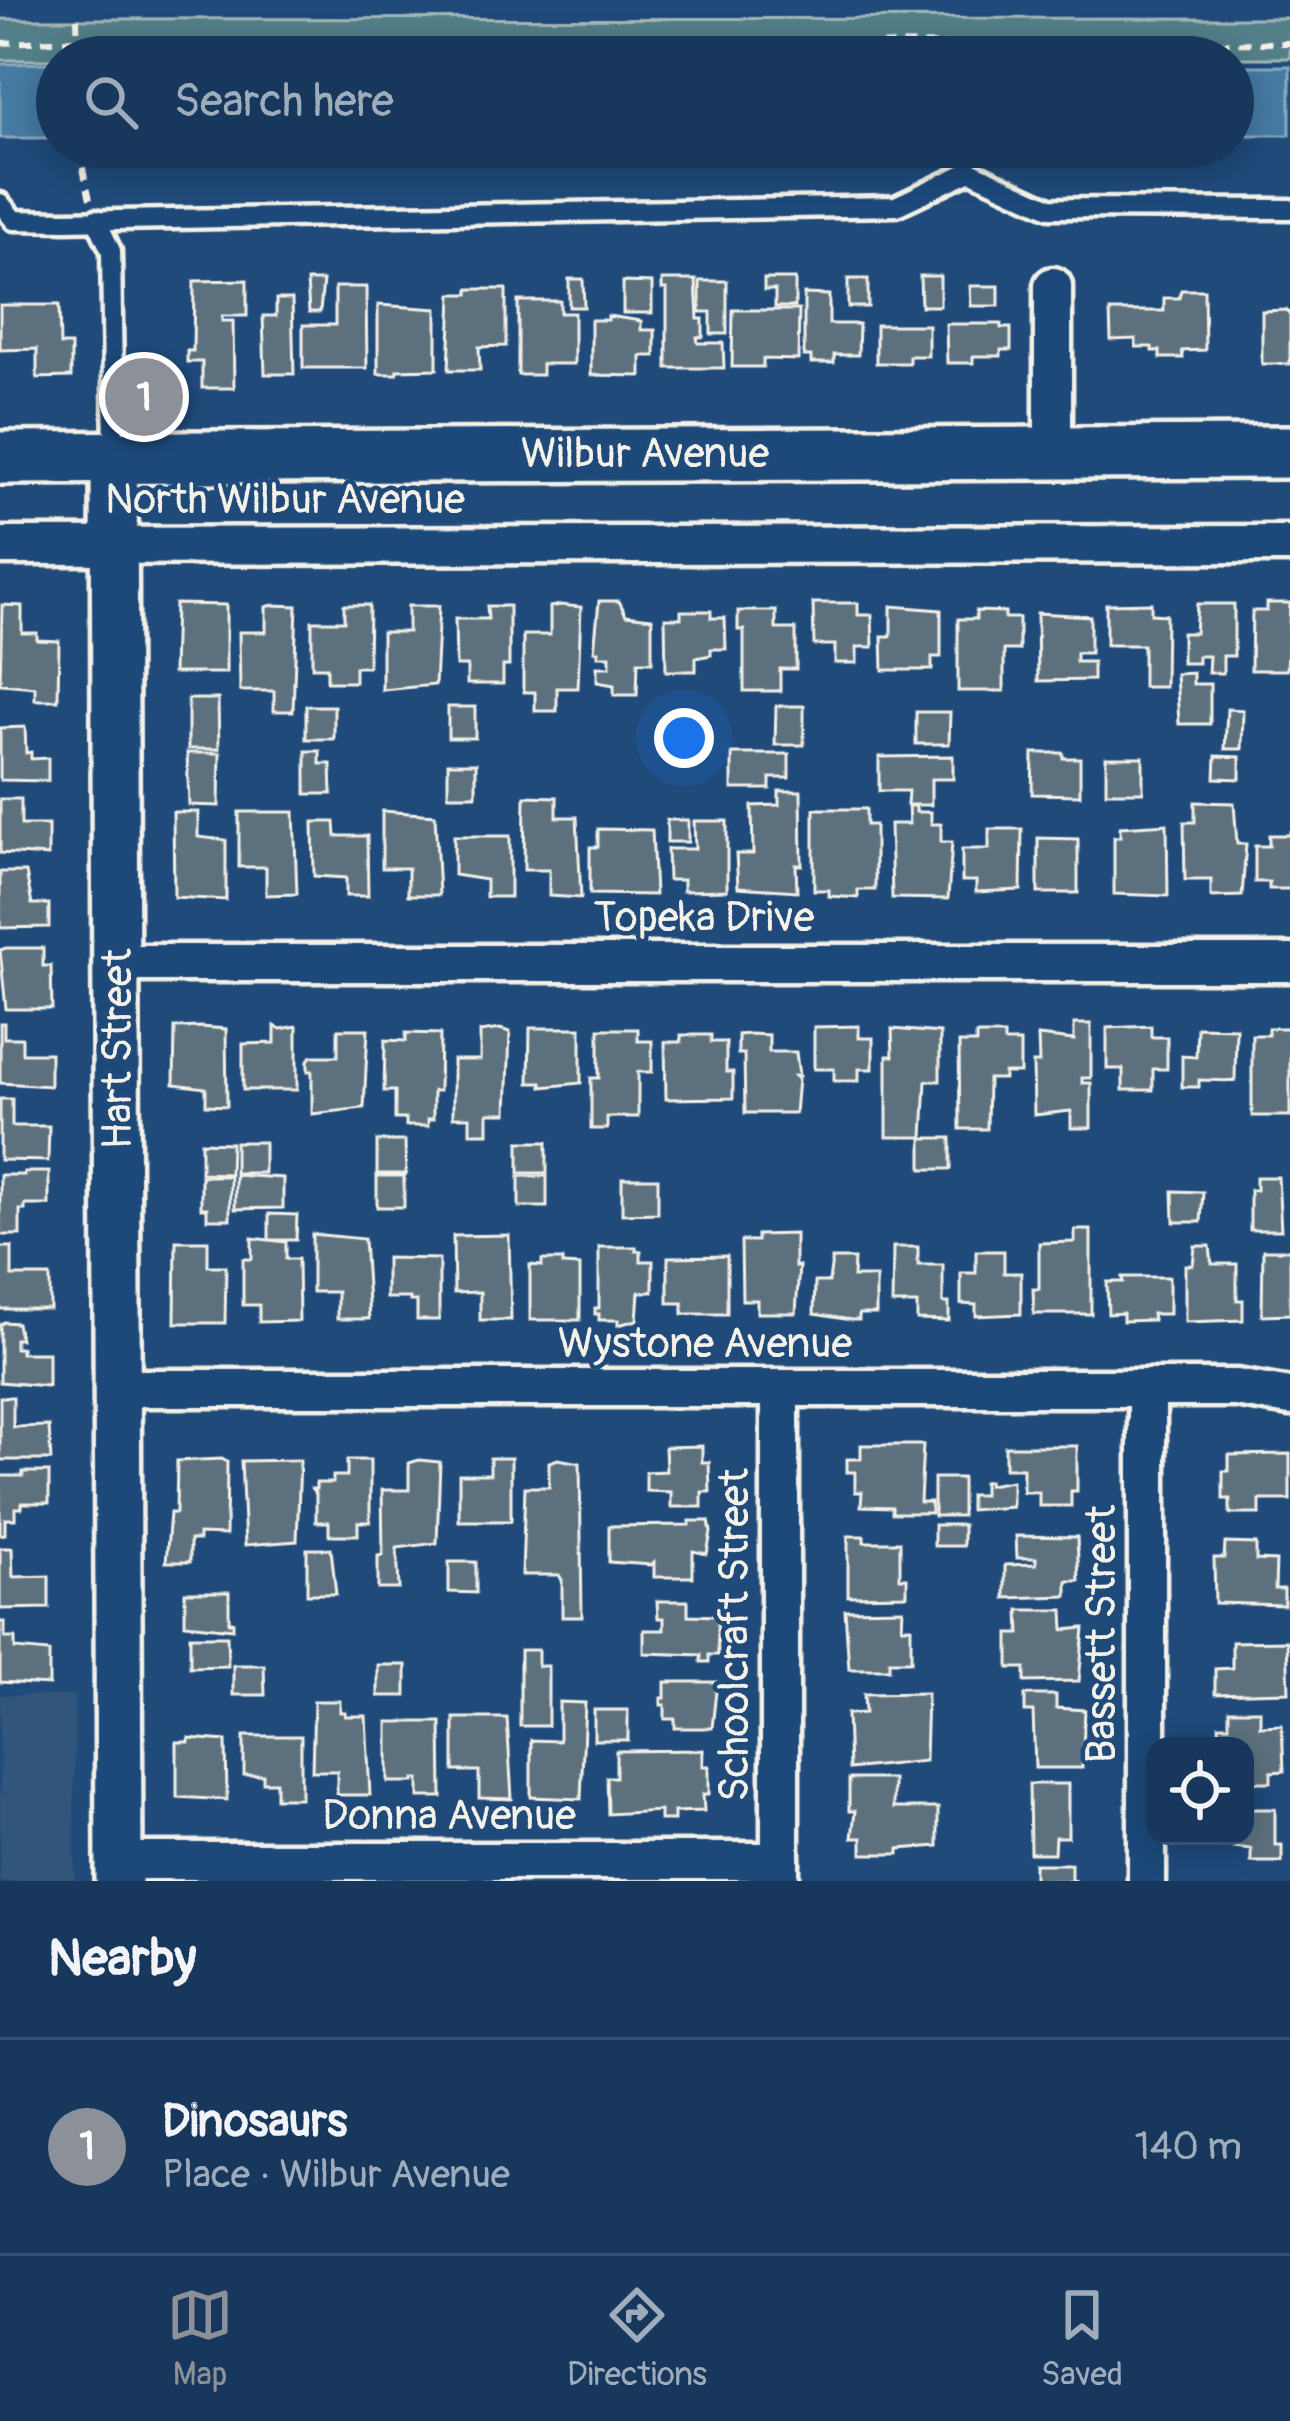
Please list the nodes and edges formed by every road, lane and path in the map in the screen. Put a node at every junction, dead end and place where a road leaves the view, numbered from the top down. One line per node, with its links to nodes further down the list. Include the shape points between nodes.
1 (77, 18): 2 (path)
2 (77, 36)
3 (36, 42): 6 (path)
4 (1254, 43): 5 (path)
5 (1290, 43)
6 (0, 44)
7 (82, 168): 10 (path)
8 (0, 203): 10 (lane, via 14,220)
9 (1290, 209): 10 (lane, via 1050,208 970,171 896,206)
10 (97, 220): 15 (lane, Hart Street, via 111,251)
11 (1053, 286): 13 (street)
12 (1290, 452): 13 (main road, Wilbur Avenue)
13 (1053, 453): 15 (main road, Wilbur Avenue)
14 (0, 458): 15 (main road, Wilbur Avenue)
15 (114, 458): 18 (street, Hart Street)
16 (1290, 544): 18 (street, North Wilbur Avenue)
17 (0, 546): 18 (street, North Wilbur Avenue)
18 (113, 546): 19 (street, Hart Street)
19 (118, 963): 20 (street, Topeka Drive); 21 (street, Hart Street)
20 (1290, 963)
21 (119, 1388): 23 (street, Wystone Avenue); 25 (street, Hart Street)
22 (1147, 1388): 23 (street, Wystone Avenue); 24 (street, Wystone Avenue); 27 (street, Bassett Street)
23 (780, 1389): 26 (street, Schoolcraft Street)
24 (1290, 1396)
25 (119, 1871): 26 (street, Donna Avenue)
26 (780, 1871)
27 (1147, 1881)

